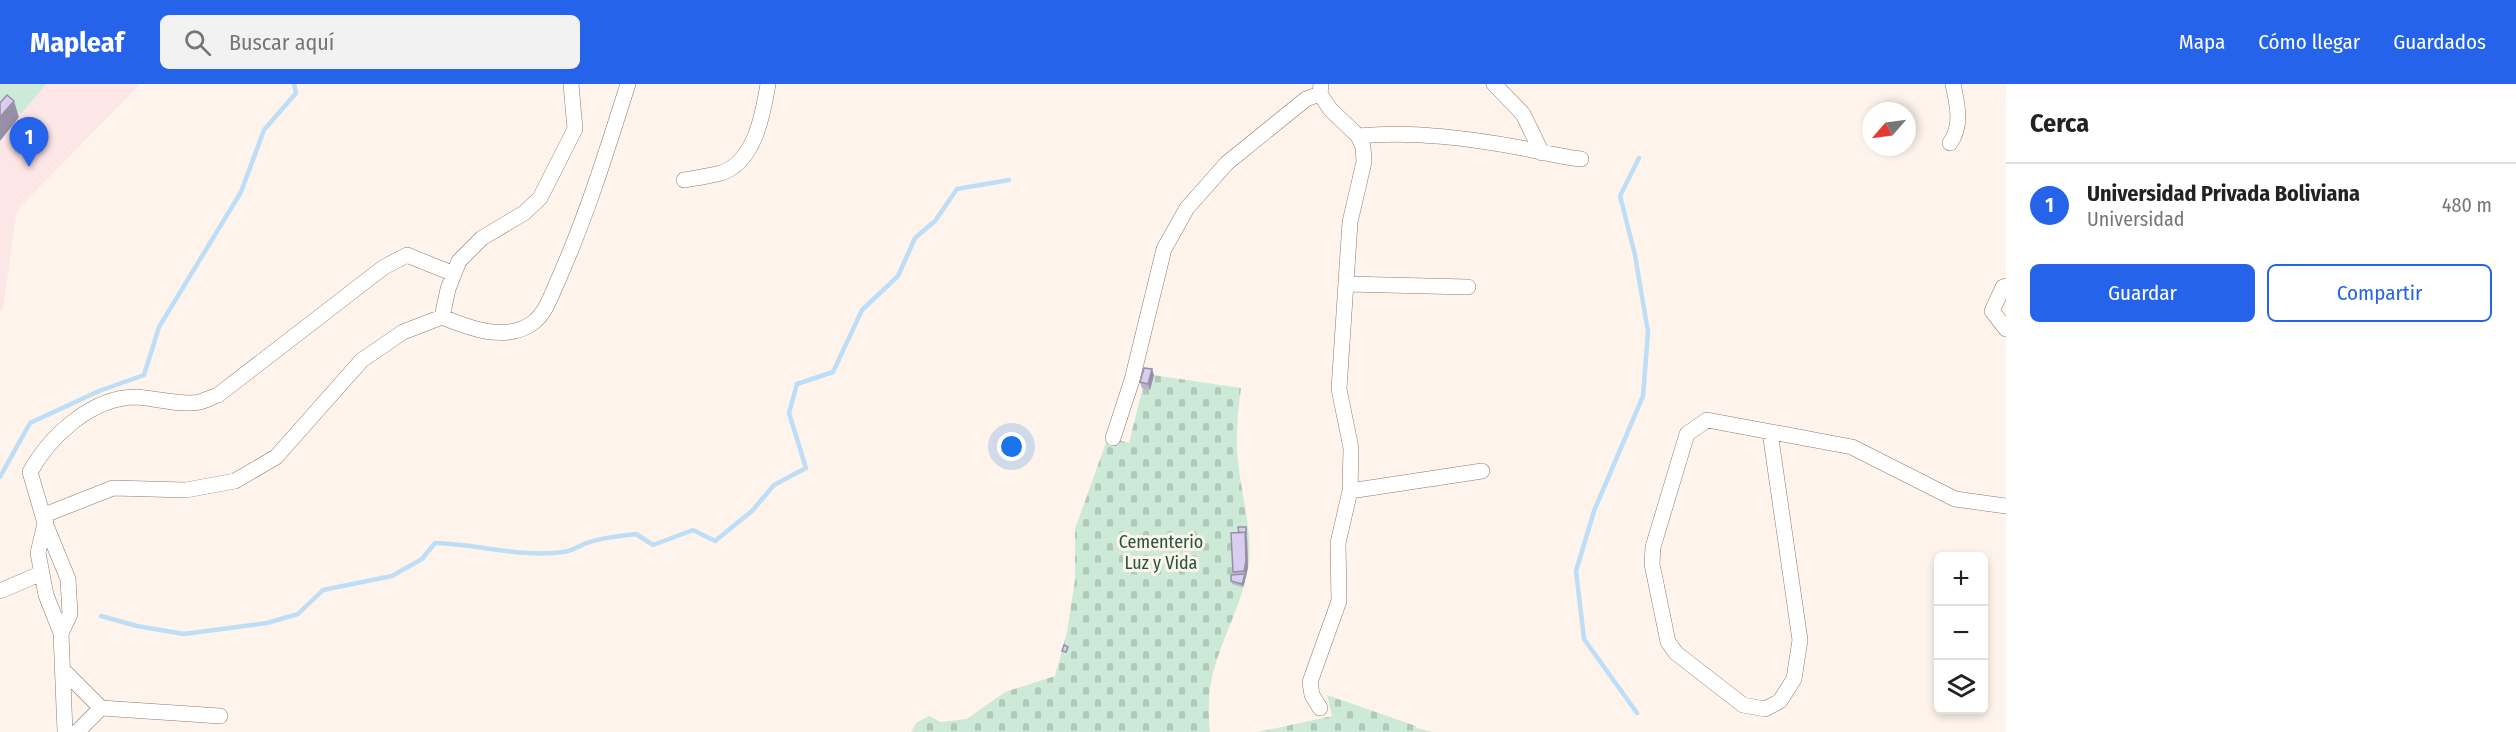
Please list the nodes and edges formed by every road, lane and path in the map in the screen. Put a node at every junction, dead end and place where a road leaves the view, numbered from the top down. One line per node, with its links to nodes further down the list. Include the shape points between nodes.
1 (571, 84): 12 (street, via 574,129 540,198 524,213 482,238 459,261)
2 (628, 84): 16 (street, via 580,231 544,311 515,331 474,330)
3 (768, 84): 11 (street, via 759,124 748,150 735,166)
4 (1494, 84): 9 (street, via 1523,114)
5 (1953, 84): 8 (street, via 1958,126)
6 (1321, 89): 7 (street, via 1330,109); 19 (street, via 1227,163 1187,208 1164,249 1132,380)
7 (1358, 136): 9 (street, via 1397,132 1469,139); 13 (street, via 1364,162 1350,222)
8 (1950, 143)
9 (1542, 153): 10 (street)
10 (1581, 159)
11 (684, 180)
12 (454, 274): 16 (street); 23 (street, via 407,255 384,267 218,395 199,402 133,397 111,401 74,420 55,436 30,472)
13 (1346, 284): 15 (street); 21 (street, via 1339,389 1344,422 1351,437)
14 (2006, 286): 17 (street, via 2002,287 1992,311)
15 (1468, 287)
16 (442, 317): 23 (street, via 403,332 362,360 276,457 235,481 186,490 113,488 47,514)
17 (2006, 329)
18 (1770, 432): 18 (street, via 1707,420 1687,434 1653,547 1652,564 1668,642 1676,653 1743,705 1765,709 1780,701 1794,679 1800,640); 22 (street, via 1852,447 1955,498)
19 (1113, 438)
20 (1482, 471): 21 (street)
21 (1350, 491): 29 (street, via 1338,543 1339,601 1310,682)
22 (2006, 506)
23 (45, 523): 24 (street, via 38,553); 26 (street, via 68,579 70,614)
24 (42, 573): 25 (street); 26 (street)
25 (0, 591)
26 (61, 633): 27 (street)
27 (64, 671): 28 (street); 31 (street)
28 (101, 708): 30 (street); 32 (street)
29 (1320, 708)
30 (220, 716)
31 (65, 732)
32 (77, 732)

